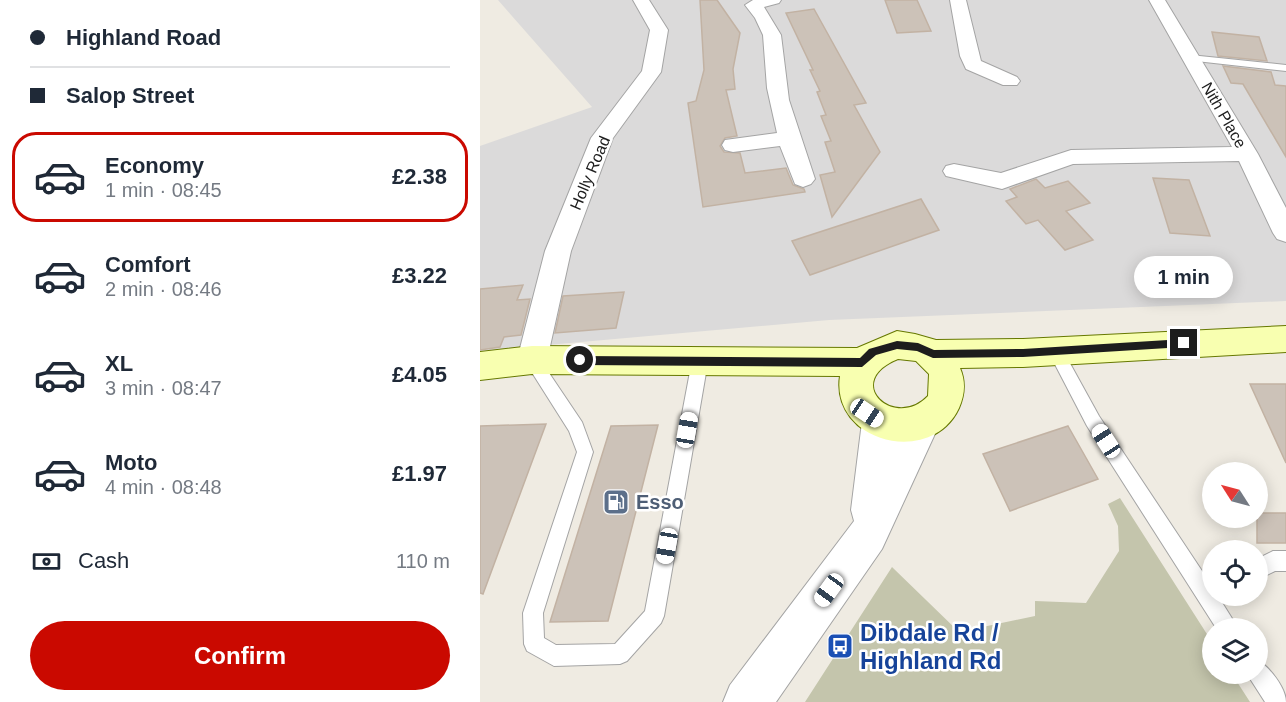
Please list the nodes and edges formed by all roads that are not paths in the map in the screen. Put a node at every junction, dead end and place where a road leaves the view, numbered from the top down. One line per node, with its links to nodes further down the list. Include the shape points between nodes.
1 (641, 0): 18 (street, Holly Road, via 659,30 651,72 602,138 558,251)
2 (773, 0): 5 (street)
3 (958, 0): 8 (street, via 973,65)
4 (1157, 0): 6 (street, Nith Place)
5 (751, 2): 9 (street, via 768,21 774,38 777,86)
6 (1191, 58): 7 (lane); 11 (street, Nith Place)
7 (1286, 68)
8 (1010, 81)
9 (788, 138): 10 (street); 13 (street)
10 (733, 145)
11 (1247, 154): 12 (street, via 1071,157 1002,181); 14 (street, Nith Place)
12 (954, 171)
13 (803, 178)
14 (1276, 195): 15 (street, Nith Place)
15 (1286, 233)
16 (1286, 339): 17 (main road)
17 (1056, 351): 21 (main road, via 1023,353); 28 (lane, via 1093,421)
18 (532, 360): 19 (main road); 19 (lane, via 576,427 585,452 533,613 534,644 554,656 620,654 654,616); 20 (main road)
19 (700, 361): 22 (main road, via 801,362)
20 (480, 366)
21 (940, 370): 22 (main road, via 918,348 897,345 873,352); 24 (main road, via 945,400 937,413)
22 (858, 373): 23 (main road, via 857,398 867,413)
23 (880, 422): 24 (main road, via 905,426); 25 (street)
24 (922, 423): 25 (street)
25 (868, 536): 30 (street)
26 (1286, 561): 27 (lane)
27 (1268, 564)
28 (1202, 585)
29 (1266, 684): 31 (lane)
30 (747, 702)
31 (1278, 702)

